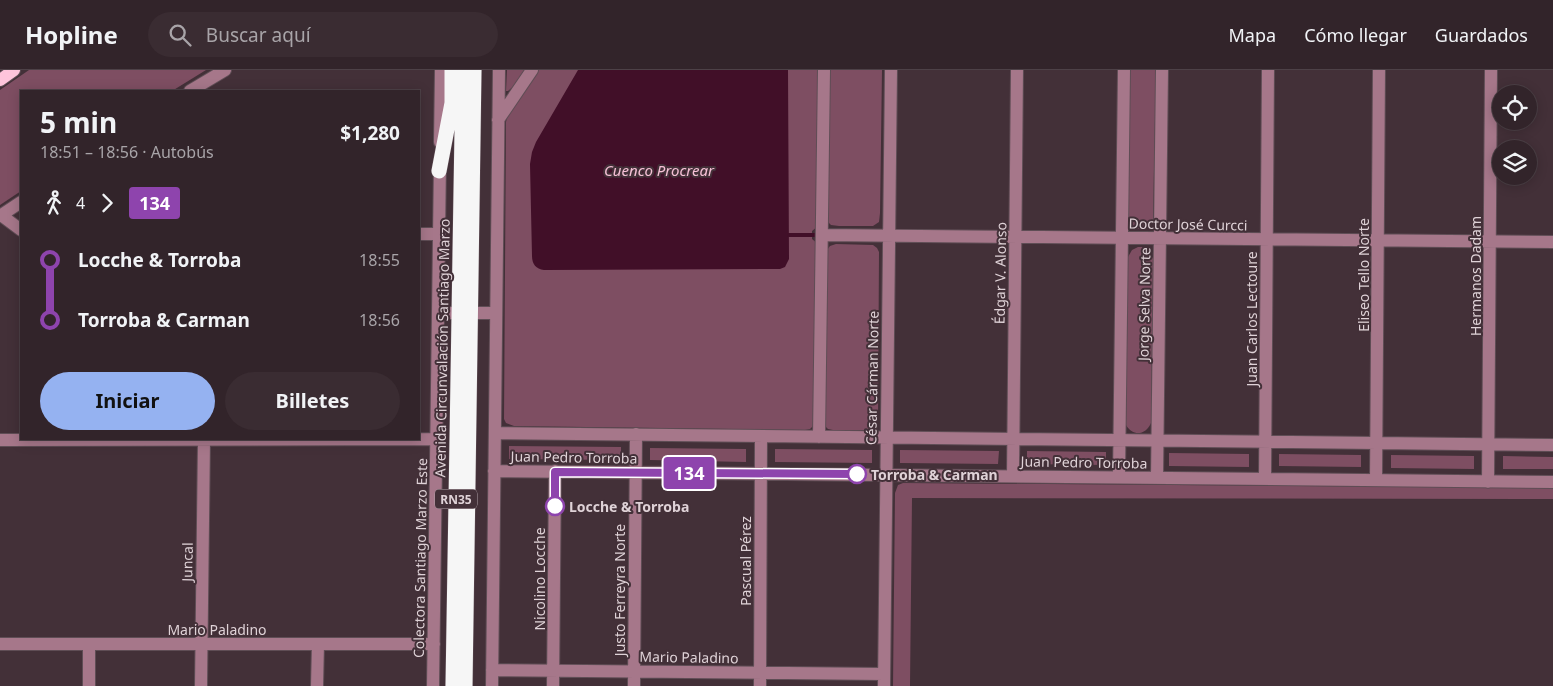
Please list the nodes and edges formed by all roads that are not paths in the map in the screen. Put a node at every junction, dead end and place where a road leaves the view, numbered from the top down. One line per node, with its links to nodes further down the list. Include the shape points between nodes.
1 (14, 70): 18 (main road)
2 (225, 70): 19 (street)
3 (441, 70): 22 (street, Colectora Santiago Marzo Este)
4 (452, 70): 22 (highway, via 452,103)
5 (463, 70): 39 (highway, Avenida Circunvalación Santiago Marzo / RN35)
6 (474, 70): 37 (highway, Avenida Circunvalación Santiago Marzo / RN35)
7 (484, 70): 37 (highway, via 481,184)
8 (499, 70): 21 (street)
9 (532, 70): 21 (street)
10 (824, 70): 28 (street)
11 (891, 70): 29 (street, César Cárman Norte)
12 (1017, 70): 30 (street, Édgar V. Alonso)
13 (1124, 70): 31 (street, Jorge Selva Norte)
14 (1162, 70): 32 (street, Jorge Selva Norte)
15 (1268, 70): 33 (street, Juan Carlos Lectoure)
16 (1379, 70): 34 (street, Eliseo Tello Norte)
17 (1491, 70): 35 (street, Hermanos Dadam)
18 (0, 80)
19 (208, 86): 20 (street)
20 (194, 90)
21 (498, 120): 40 (street)
22 (439, 171): 27 (street, Colectora Santiago Marzo Este)
23 (20, 203): 24 (street)
24 (1, 215): 25 (street)
25 (20, 229)
26 (420, 234): 27 (street)
27 (439, 234): 38 (street, Colectora Santiago Marzo Este)
28 (822, 235): 29 (street, Doctor José Curcci); 44 (street)
29 (889, 236): 30 (street, Doctor José Curcci); 45 (street, César Cárman Norte)
30 (1016, 237): 31 (street, Doctor José Curcci); 46 (street, Édgar V. Alonso)
31 (1122, 238): 32 (street, Doctor José Curcci); 52 (street, Jorge Selva Norte)
32 (1160, 238): 33 (street, Doctor José Curcci); 53 (street, Jorge Selva Norte)
33 (1266, 240): 34 (street, Doctor José Curcci); 54 (street, Juan Carlos Lectoure)
34 (1378, 241): 35 (street, Doctor José Curcci); 55 (street, Eliseo Tello Norte)
35 (1490, 242): 36 (street, Doctor José Curcci); 56 (street, Hermanos Dadam)
36 (1553, 242)
37 (472, 252): 39 (highway, Avenida Circunvalación Santiago Marzo / RN35)
38 (438, 312): 39 (street); 51 (street, Colectora Santiago Marzo Este)
39 (465, 312): 40 (street); 70 (highway, Avenida Circunvalación Santiago Marzo / RN35); 71 (highway, Avenida Circunvalación Santiago Marzo / RN35)
40 (496, 312): 41 (street)
41 (495, 433): 42 (street, Juan Pedro Torroba); 58 (street)
42 (636, 434): 43 (street, Juan Pedro Torroba); 60 (street, Justo Ferreyra Norte)
43 (761, 436): 44 (street, Juan Pedro Torroba); 61 (street, Pascual Pérez)
44 (819, 437): 45 (street, Juan Pedro Torroba)
45 (887, 438): 46 (street, Juan Pedro Torroba); 62 (street, César Cárman Norte)
46 (1014, 439): 52 (street, Juan Pedro Torroba); 63 (street, Édgar V. Alonso)
47 (0, 440): 48 (street)
48 (20, 440)
49 (204, 440): 74 (street, Juncal)
50 (420, 440): 51 (street)
51 (436, 440): 76 (street, Colectora Santiago Marzo Este)
52 (1120, 440): 53 (street, Juan Pedro Torroba); 64 (street, Jorge Selva Norte)
53 (1157, 440): 54 (street, Juan Pedro Torroba); 65 (street, Jorge Selva Norte)
54 (1265, 442): 55 (street, Juan Pedro Torroba); 66 (street, Juan Carlos Lectoure)
55 (1376, 443): 56 (street, Juan Pedro Torroba); 67 (street, Eliseo Tello Norte)
56 (1488, 444): 57 (street, Juan Pedro Torroba); 68 (street, Hermanos Dadam)
57 (1553, 445)
58 (494, 471): 59 (street, Juan Pedro Torroba); 77 (street)
59 (555, 472): 60 (street, Juan Pedro Torroba); 78 (street, Nicolino Locche)
60 (635, 472): 61 (street, Juan Pedro Torroba); 79 (street, Justo Ferreyra Norte)
61 (761, 474): 62 (street, Juan Pedro Torroba); 80 (street, Pascual Pérez)
62 (886, 475): 63 (street, Juan Pedro Torroba); 81 (street, César Cárman Norte)
63 (1013, 476): 64 (street, Juan Pedro Torroba)
64 (1119, 477): 65 (street, Juan Pedro Torroba)
65 (1156, 478): 66 (street, Juan Pedro Torroba)
66 (1265, 479): 67 (street, Juan Pedro Torroba)
67 (1376, 480): 68 (street, Juan Pedro Torroba)
68 (1488, 482): 69 (street, Juan Pedro Torroba)
69 (1553, 482)
70 (455, 529): 86 (highway, via 445,588); 87 (highway, Avenida Circunvalación Santiago Marzo / RN35)
71 (467, 573): 88 (highway, Avenida Circunvalación Santiago Marzo / RN35); 89 (highway)
72 (0, 644): 73 (street, Mario Paladino)
73 (89, 644): 74 (street, Mario Paladino); 82 (street)
74 (201, 644): 75 (street, Mario Paladino); 83 (street, Juncal)
75 (318, 644): 76 (street, Mario Paladino); 84 (street)
76 (434, 644): 85 (street, Colectora Santiago Marzo Este)
77 (492, 670): 78 (street, Mario Paladino); 90 (street)
78 (554, 670): 79 (street, Mario Paladino); 91 (street, Nicolino Locche)
79 (634, 671): 80 (street, Mario Paladino); 92 (street, Justo Ferreyra Norte)
80 (760, 672): 81 (street, Mario Paladino); 93 (street, Pascual Pérez)
81 (884, 680)
82 (89, 686)
83 (201, 686)
84 (318, 686)
85 (433, 686)
86 (443, 686)
87 (453, 686)
88 (466, 686)
89 (476, 686)
90 (492, 686)
91 (553, 686)
92 (634, 686)
93 (760, 686)

